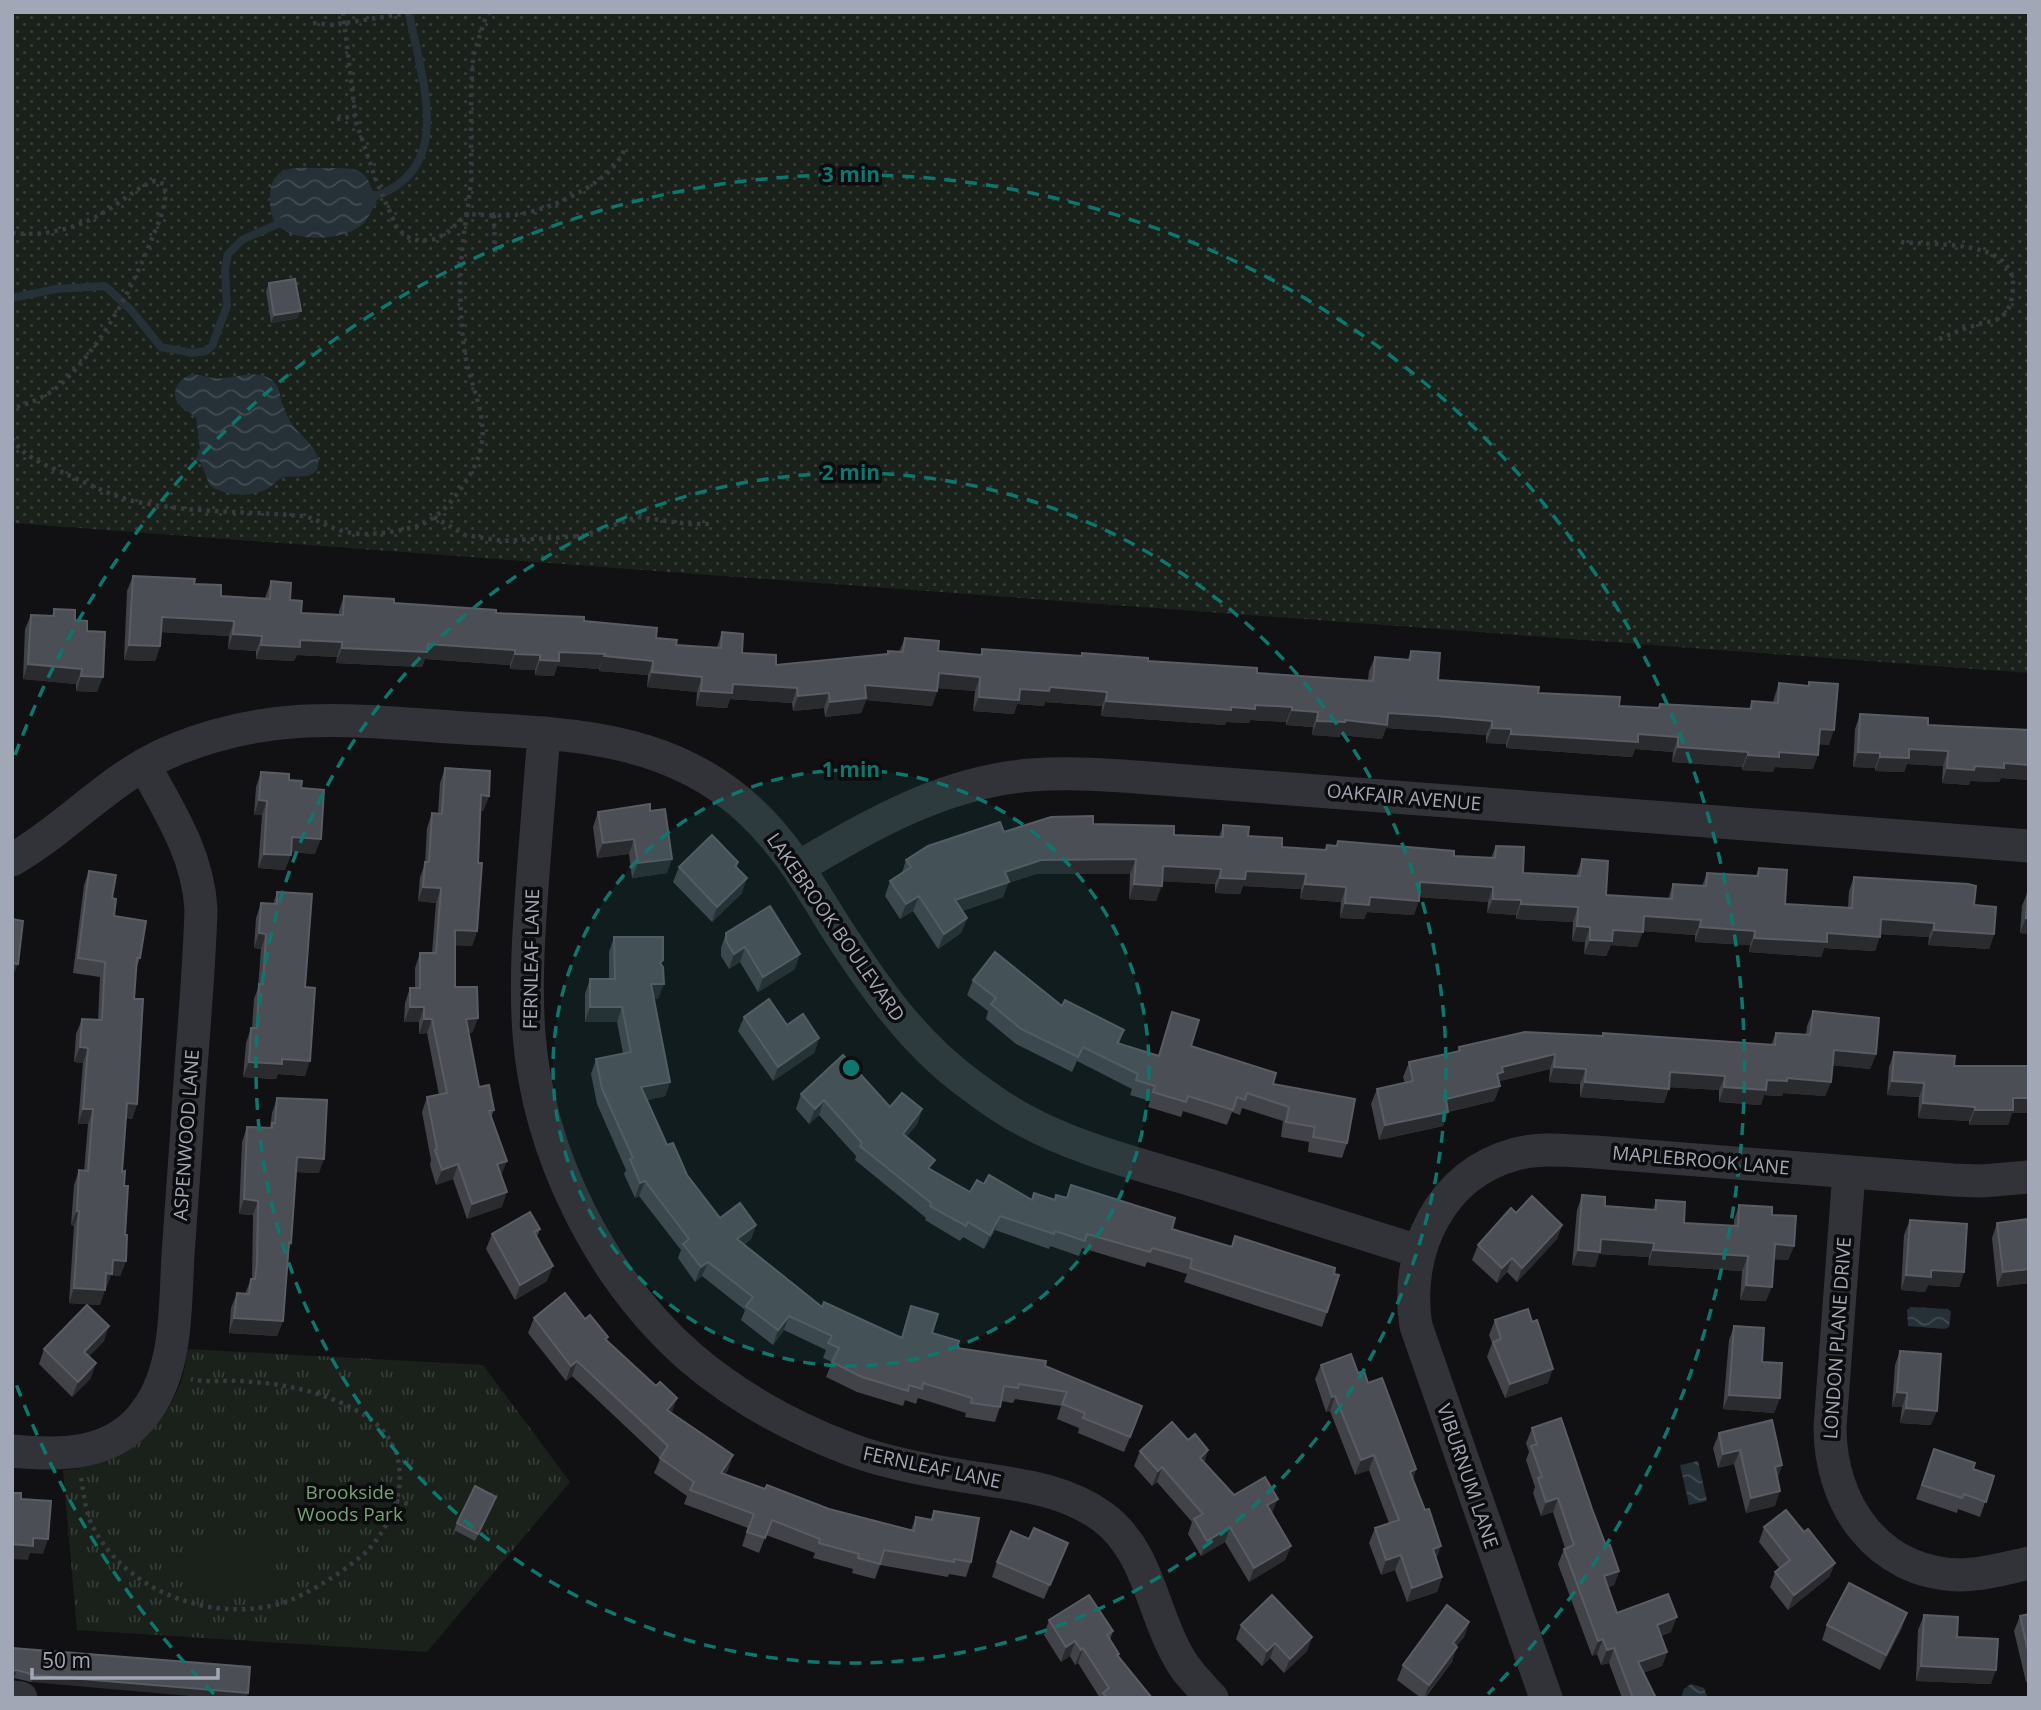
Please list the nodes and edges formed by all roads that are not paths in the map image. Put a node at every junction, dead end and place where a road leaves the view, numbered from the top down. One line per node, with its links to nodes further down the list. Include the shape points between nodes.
1 (544, 733): 2 (street, LAKEBROOK BOULEVARD, via 296,720 214,735); 5 (street, LAKEBROOK BOULEVARD, via 611,741 684,766 747,808); 13 (street, FERNLEAF LANE, via 528,944 530,1046 539,1102 556,1159 611,1264 689,1356 780,1418 872,1457 1051,1491 1104,1518 1132,1549 1179,1659)
2 (144, 765): 4 (street, LAKEBROOK BOULEVARD); 9 (street, ASPENWOOD LANE, via 189,849 201,909 172,1334 160,1386 147,1411 118,1437 70,1466)
3 (2029, 846): 5 (street, OAKFAIR AVENUE, via 1059,774 993,780 929,798 885,817)
4 (12, 860)
5 (799, 867): 8 (street, LAKEBROOK BOULEVARD, via 896,1015 965,1082 1021,1119 1104,1153)
6 (1849, 1172): 7 (street, MAPLEBROOK LANE, via 1962,1180); 8 (street, MAPLEBROOK LANE, via 1528,1151 1485,1166 1454,1191 1439,1209); 10 (street, LONDON PLANE DRIVE, via 1830,1446 1835,1478 1846,1504 1869,1535 1912,1564 1948,1574)
7 (2029, 1177)
8 (1418, 1251): 14 (street, VIBURNUM LANE, via 1413,1297 1419,1335)
9 (12, 1451)
10 (2029, 1563)
11 (12, 1697): 12 (street)
12 (21, 1698)
13 (1212, 1698)
14 (1546, 1698)

